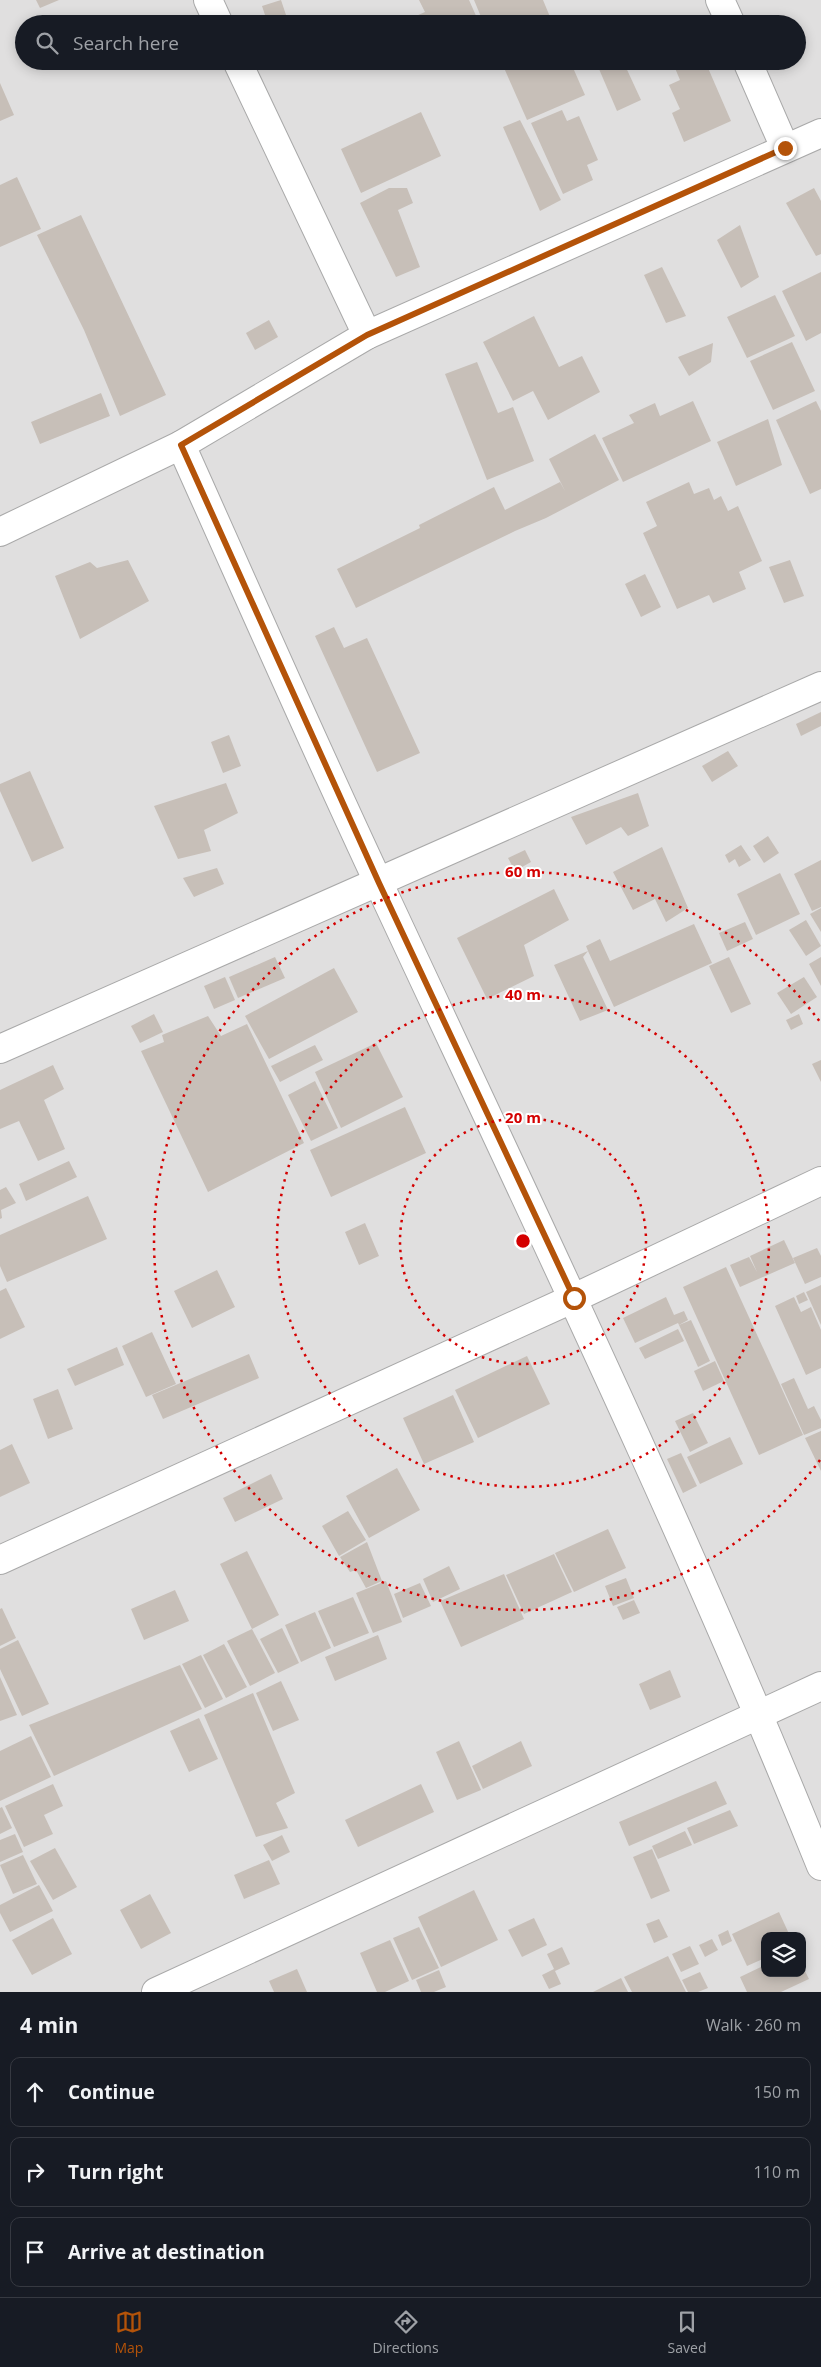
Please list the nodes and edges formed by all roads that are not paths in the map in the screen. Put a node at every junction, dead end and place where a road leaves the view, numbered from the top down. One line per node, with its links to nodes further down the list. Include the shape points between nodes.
1 (208, 0): 3 (street)
2 (720, 0): 4 (street)
3 (215, 15)
4 (727, 15)
5 (241, 70): 9 (street)
6 (751, 70): 8 (street)
7 (821, 133): 8 (street)
8 (785, 148): 9 (street)
9 (367, 335): 10 (street)
10 (181, 445): 11 (street); 13 (street)
11 (0, 532)
12 (821, 686): 13 (street)
13 (379, 883): 14 (street); 16 (street)
14 (0, 1049)
15 (821, 1181): 16 (street)
16 (574, 1298): 17 (street); 19 (street)
17 (0, 1560)
18 (821, 1686): 19 (street)
19 (760, 1715): 20 (street); 21 (street)
20 (821, 1866)
21 (156, 1992)

